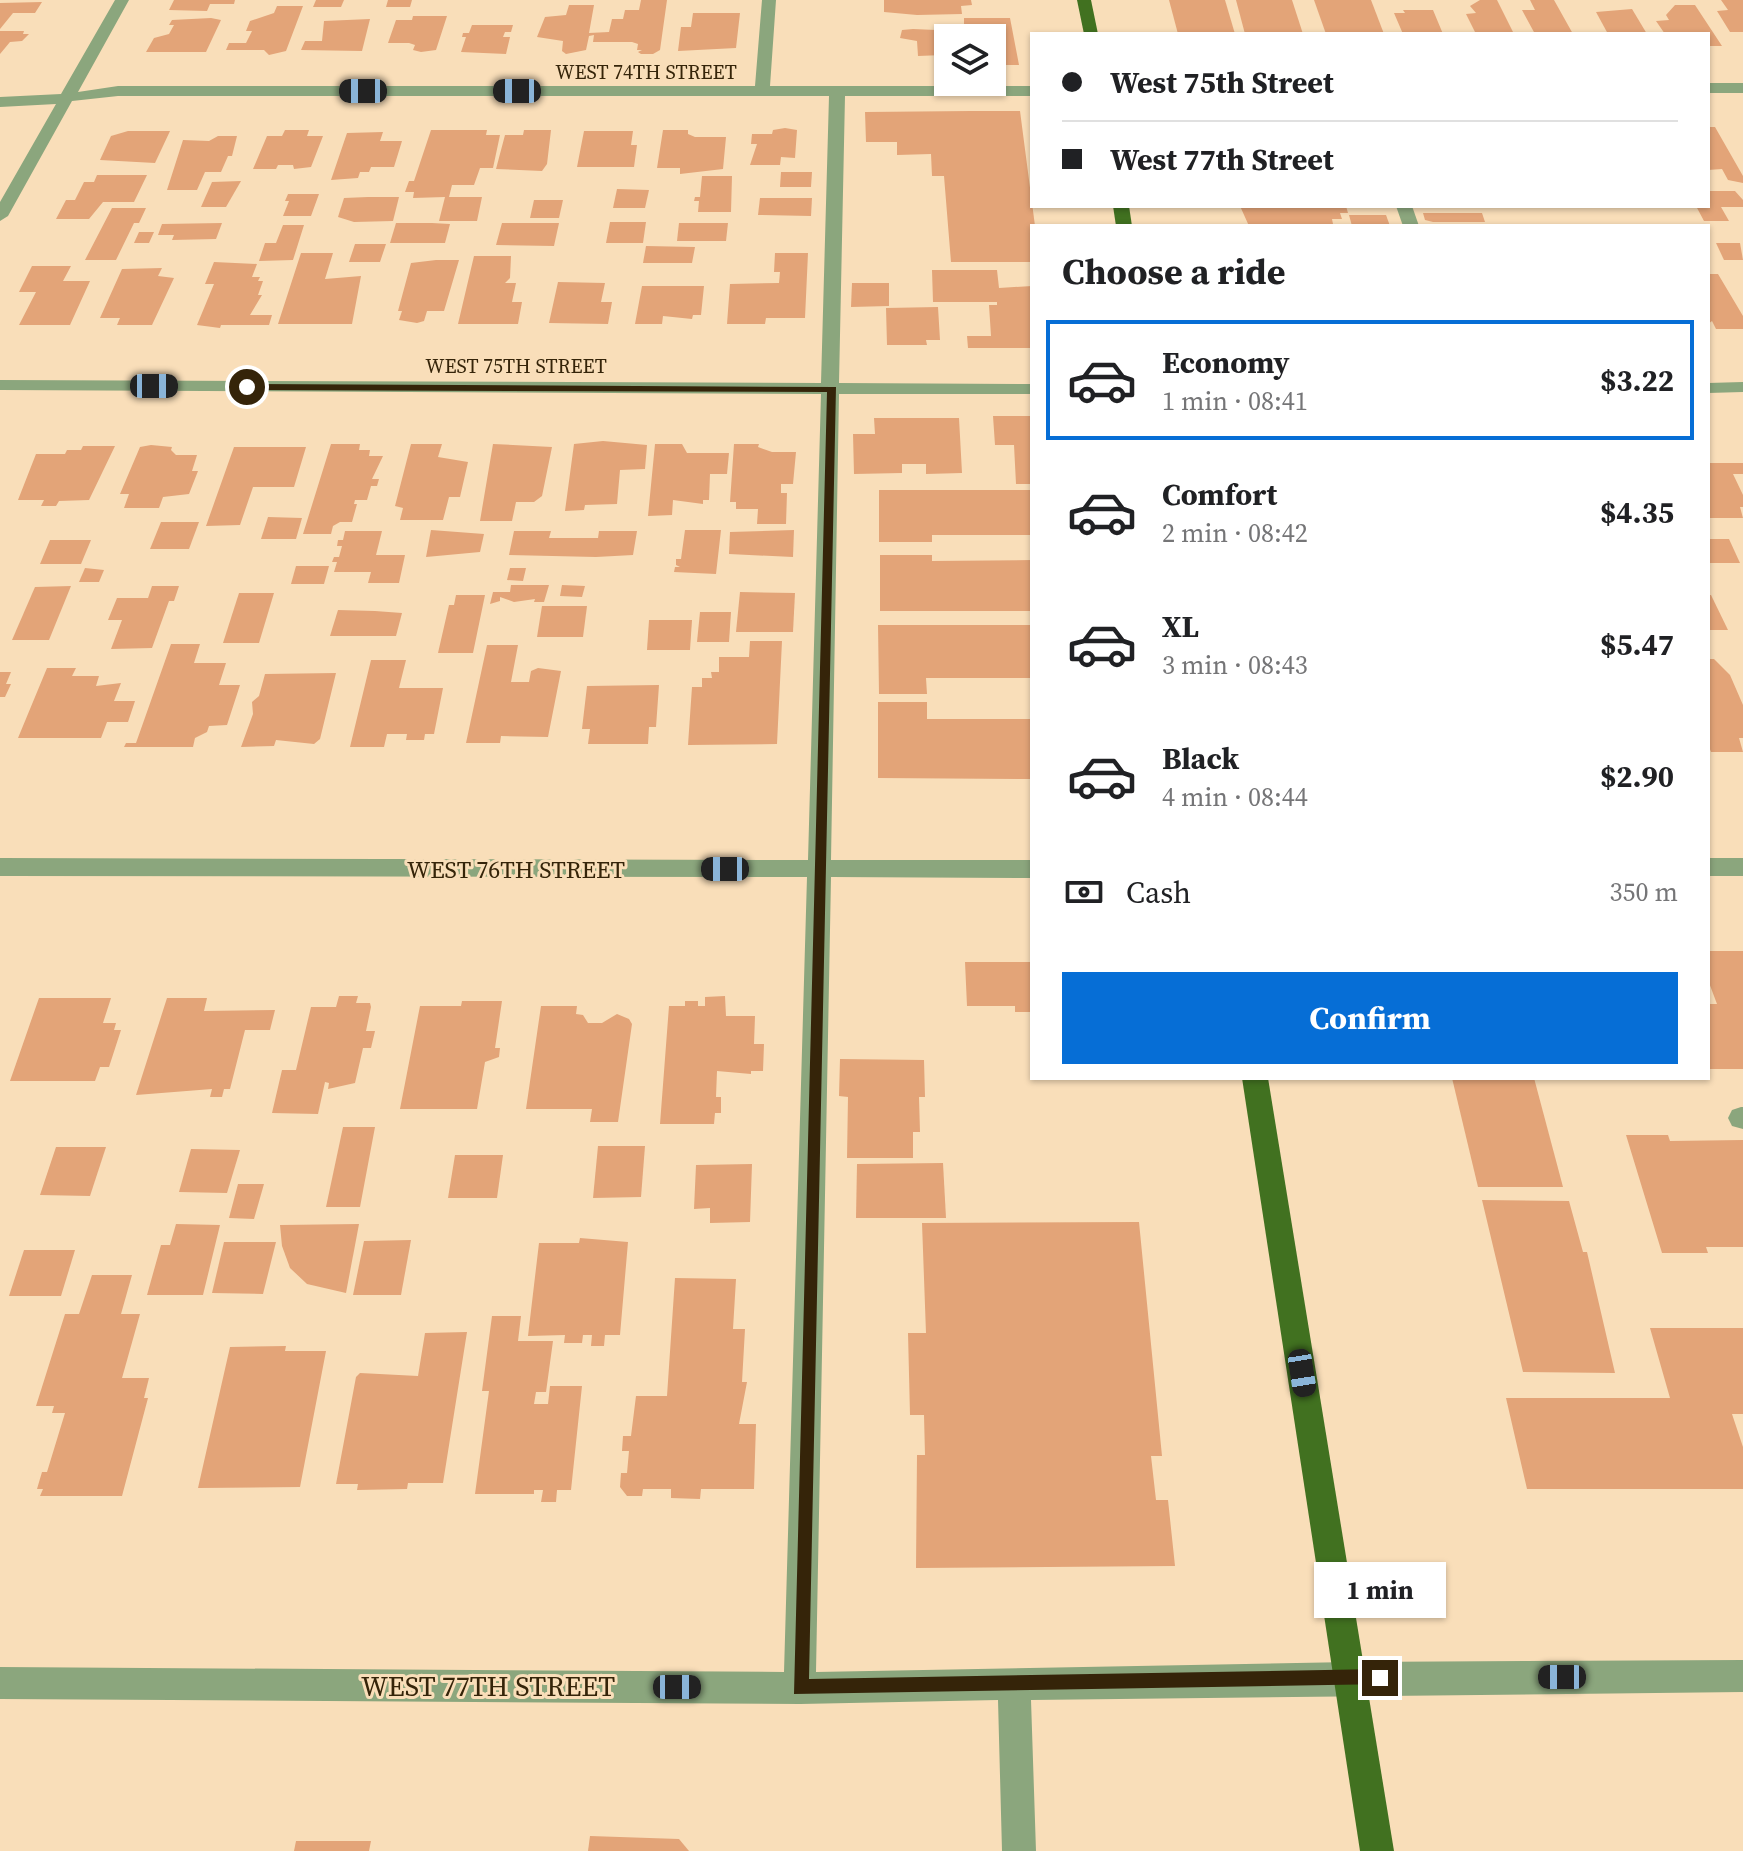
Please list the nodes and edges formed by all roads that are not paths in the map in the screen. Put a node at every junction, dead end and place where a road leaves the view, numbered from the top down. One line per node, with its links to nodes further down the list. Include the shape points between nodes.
1 (122, 0): 10 (street)
2 (769, 0): 8 (street)
3 (1084, 0): 4 (main road)
4 (1091, 32)
5 (1710, 88): 6 (street)
6 (1743, 88)
7 (1030, 91): 9 (street, WEST 74TH STREET)
8 (762, 92): 9 (street, WEST 74TH STREET); 10 (street, WEST 74TH STREET, via 118,91)
9 (837, 92): 16 (street)
10 (67, 96): 11 (street, WEST 74TH STREET); 12 (street)
11 (0, 102)
12 (0, 216)
13 (0, 385): 16 (street, WEST 75TH STREET)
14 (1743, 387): 15 (street)
15 (1710, 388)
16 (832, 389): 17 (street, WEST 75TH STREET); 22 (street)
17 (1030, 389)
18 (0, 867): 22 (street, WEST 76TH STREET)
19 (1710, 867): 20 (street)
20 (1743, 867)
21 (1030, 869): 22 (street, WEST 76TH STREET)
22 (819, 870): 28 (street)
23 (1255, 1080): 25 (main road)
24 (1743, 1676): 25 (street, WEST 77TH STREET)
25 (1350, 1678): 27 (street, WEST 77TH STREET); 30 (main road)
26 (0, 1683): 28 (street, WEST 77TH STREET)
27 (1014, 1684): 28 (street, WEST 77TH STREET); 29 (street)
28 (800, 1688)
29 (1019, 1851)
30 (1377, 1851)

